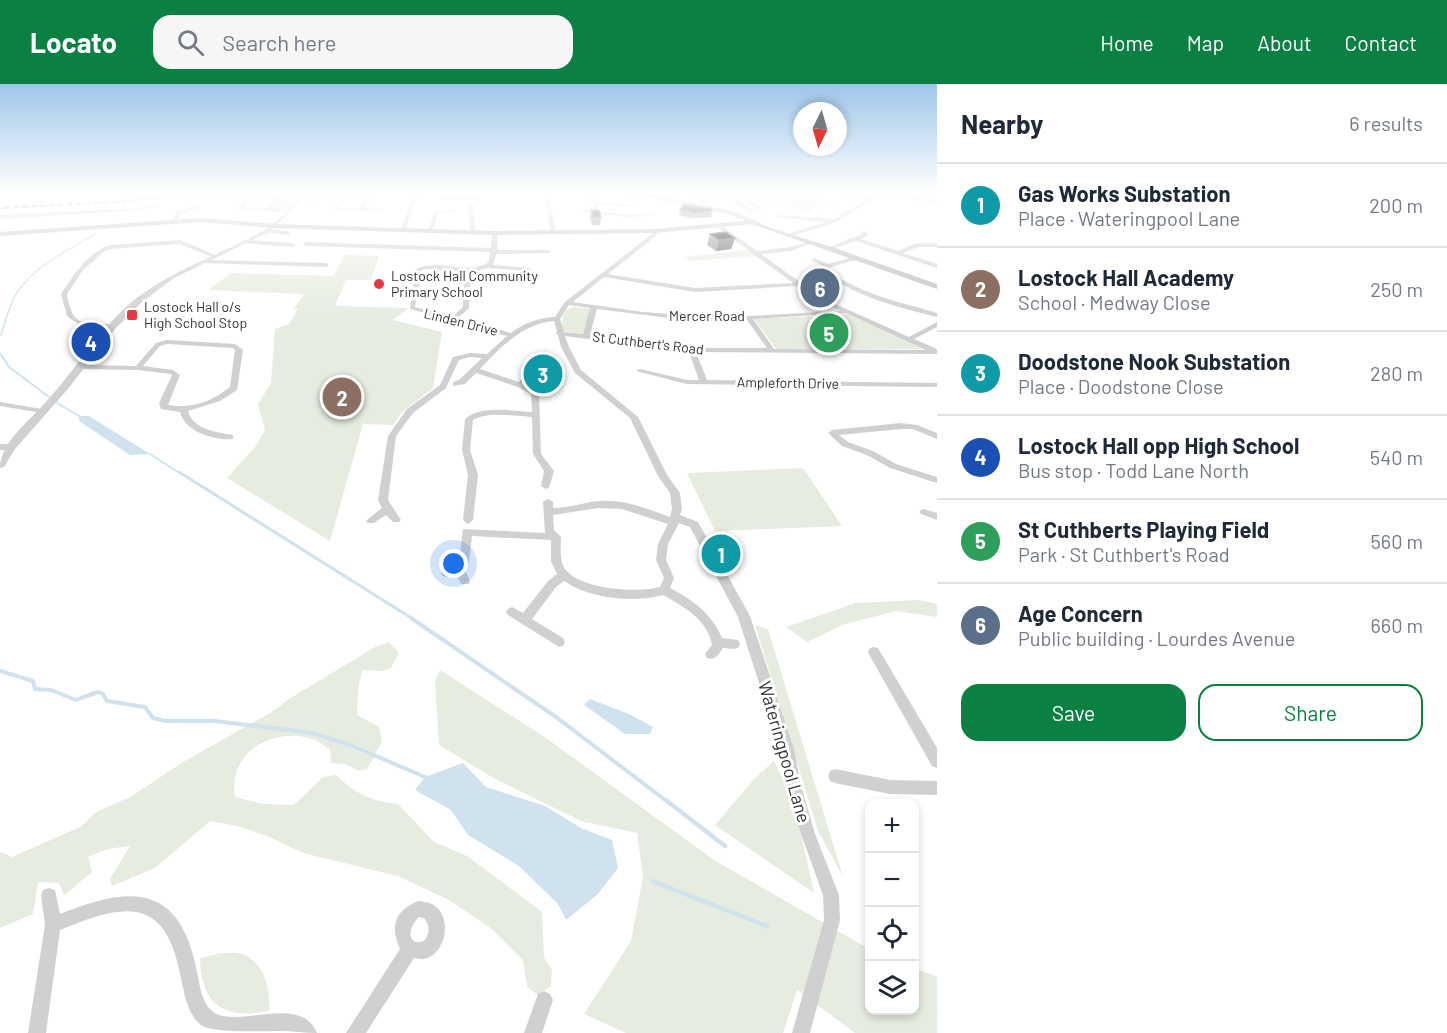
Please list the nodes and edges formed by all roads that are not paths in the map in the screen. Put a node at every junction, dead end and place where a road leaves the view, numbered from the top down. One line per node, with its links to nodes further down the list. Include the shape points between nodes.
1 (258, 235): 9 (street)
2 (399, 235): 14 (street)
3 (495, 235): 16 (street)
4 (654, 235): 30 (street)
5 (731, 235): 18 (street)
6 (865, 235): 8 (street)
7 (788, 236): 10 (main road)
8 (856, 239): 15 (street); 19 (street)
9 (244, 242): 12 (street); 20 (street)
10 (810, 242): 15 (main road); 18 (street, via 791,249)
11 (306, 244): 14 (street)
12 (293, 245)
13 (937, 245): 19 (street, via 917,245)
14 (393, 247): 16 (street)
15 (830, 248): 21 (main road)
16 (494, 251): 17 (street); 25 (street)
17 (548, 251)
18 (756, 253): 31 (street)
19 (898, 253): 27 (street)
20 (215, 256): 23 (street); 41 (street, via 180,242 104,249 81,269 64,297 74,320 85,325)
21 (857, 258): 26 (street); 32 (main road)
22 (814, 260): 26 (street)
23 (204, 262): 24 (street); 41 (street, via 145,296)
24 (326, 265)
25 (489, 266): 28 (street, Linden Drive); 29 (street, Linden Drive)
26 (828, 266): 36 (street, via 828,273 849,286)
27 (937, 266)
28 (468, 269): 38 (street, via 466,308); 38 (street, Linden Drive, via 419,269 412,308)
29 (529, 270)
30 (601, 276): 31 (street, via 695,290); 33 (street)
31 (801, 284): 35 (street, via 820,299)
32 (937, 288)
33 (567, 303): 34 (street, Mercer Road); 39 (street)
34 (594, 307): 37 (street, Mercer Road, via 656,315); 44 (street)
35 (847, 311): 37 (street, Mercer Road); 45 (street)
36 (937, 315)
37 (748, 317): 47 (street)
38 (454, 319): 43 (street, Linden Drive)
39 (557, 319): 42 (street); 43 (street, via 542,319)
40 (937, 324): 45 (street)
41 (113, 326): 51 (street)
42 (559, 333): 44 (street, St Cuthbert's Road); 74 (street, via 578,372 634,417 675,493)
43 (512, 335): 49 (street)
44 (586, 336): 46 (street, St Cuthbert's Road)
45 (910, 339): 48 (street)
46 (692, 350): 47 (street, St Cuthbert's Road); 55 (street)
47 (772, 351): 48 (street, St Cuthbert's Road)
48 (936, 352)
49 (488, 356): 53 (street); 69 (street, via 456,359 443,386 400,423 392,436 383,490)
50 (539, 364): 57 (street)
51 (80, 367): 52 (street); 61 (street)
52 (138, 368): 60 (street, via 176,375 163,404 169,409); 60 (street, via 158,344 235,346 239,350 234,388 209,404)
53 (475, 370): 56 (street); 57 (street)
54 (640, 371): 55 (street, Ampleforth Drive)
55 (704, 382): 58 (street, Ampleforth Drive)
56 (456, 384)
57 (521, 385): 62 (street, via 534,393)
58 (937, 385)
59 (0, 404): 61 (street)
60 (184, 410): 64 (street, via 194,426 215,436)
61 (42, 411): 65 (street)
62 (535, 415): 68 (street, via 537,454 549,471); 73 (street, via 482,414 469,419 466,450 473,475)
63 (937, 436): 67 (street, via 901,426 832,433 845,444 893,466)
64 (230, 437)
65 (5, 447): 66 (street)
66 (0, 465)
67 (937, 480)
68 (546, 486)
69 (387, 509): 72 (street); 75 (street)
70 (924, 512): 71 (street)
71 (937, 518)
72 (396, 520)
73 (468, 520)
74 (675, 520): 76 (street, Wateringpool Lane, via 612,505 559,512 548,507 549,531); 81 (street, via 663,544 661,560 669,578); 100 (street, Wateringpool Lane, via 694,525 744,616 787,749 808,834 831,895 832,920)
75 (371, 521)
76 (556, 537): 77 (street, via 467,532); 79 (street, via 558,566)
77 (460, 570): 78 (street); 80 (street)
78 (446, 573)
79 (563, 575): 81 (street, via 615,593 653,595); 83 (street)
80 (465, 581)
81 (664, 590): 85 (street, via 705,620)
82 (512, 612): 83 (street)
83 (525, 620): 84 (street)
84 (559, 642)
85 (718, 642): 86 (street); 88 (street)
86 (734, 644)
87 (874, 652): 89 (street)
88 (711, 654)
89 (937, 761)
90 (834, 776): 91 (street, via 890,787)
91 (937, 788)
92 (49, 896): 93 (street)
93 (53, 925): 96 (street); 97 (street, via 108,904 147,904 160,912 177,933 197,1006 212,1022 234,1027 295,1024)
94 (410, 949): 98 (street)
95 (544, 1000): 99 (street)
96 (37, 1033)
97 (308, 1033)
98 (355, 1033)
99 (533, 1033)
100 (801, 1033)

